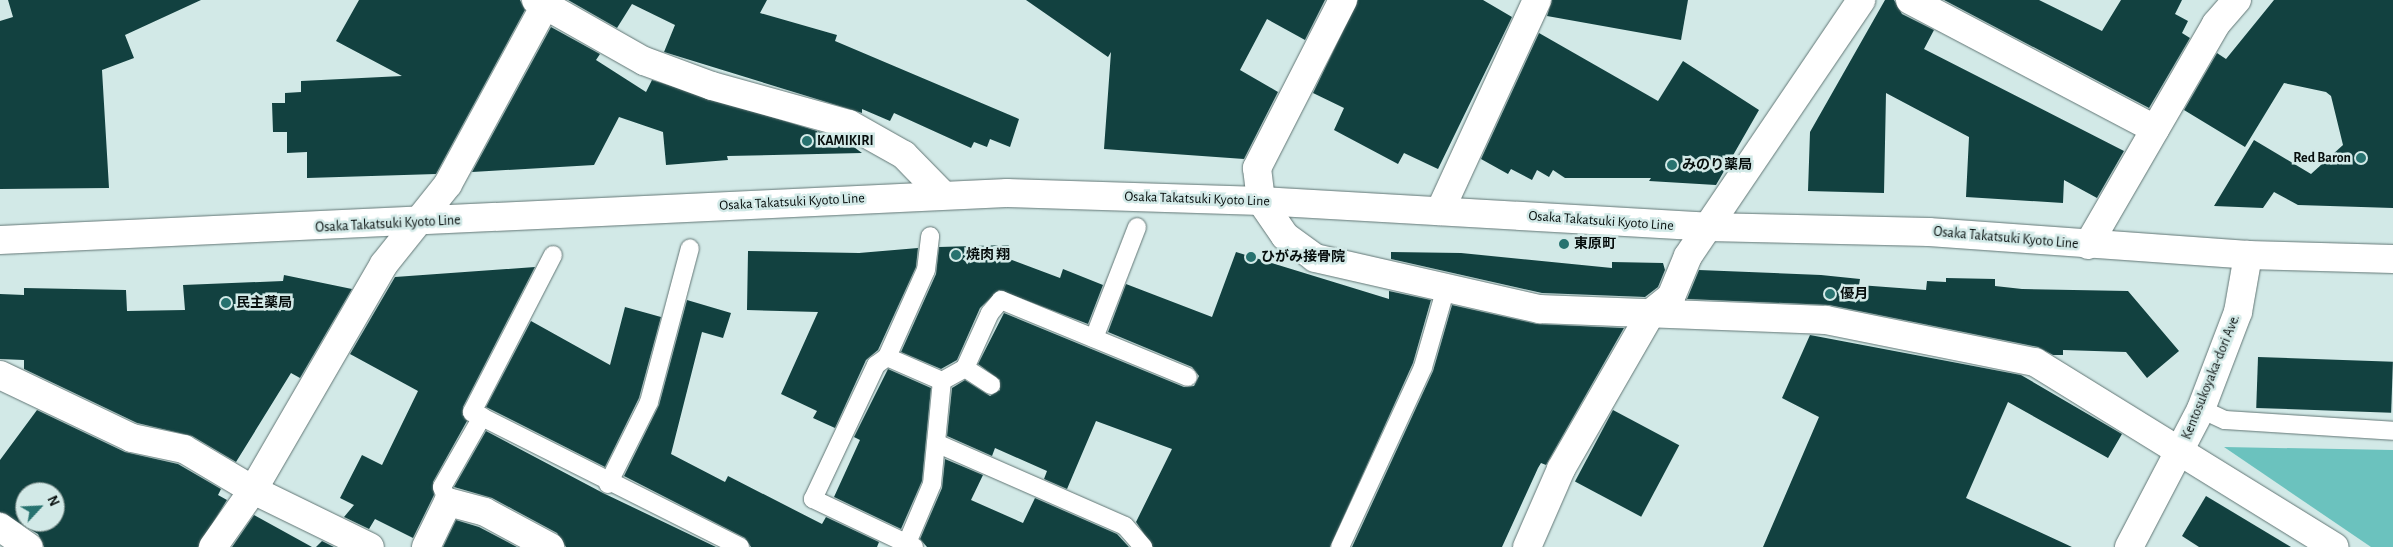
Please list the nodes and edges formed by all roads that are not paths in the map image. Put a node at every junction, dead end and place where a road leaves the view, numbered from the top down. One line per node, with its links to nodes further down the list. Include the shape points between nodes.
1 (1343, 0): 9 (street, via 1257,168)
2 (1537, 0): 10 (street)
3 (1861, 0): 13 (street)
4 (1910, 0): 7 (street)
5 (2237, 0): 7 (street, via 2216,24)
6 (543, 2): 8 (street, via 644,61 712,86 849,124 904,155); 11 (street, via 448,184)
7 (2155, 129): 16 (street)
8 (942, 194): 9 (street, Osaka Takatsuki Kyoto Line); 11 (street, Osaka Takatsuki Kyoto Line)
9 (1261, 201): 10 (street, Osaka Takatsuki Kyoto Line); 21 (street, via 1286,236 1315,258)
10 (1440, 211): 13 (street, Osaka Takatsuki Kyoto Line)
11 (418, 223): 15 (street, Osaka Takatsuki Kyoto Line); 36 (street, via 384,264)
12 (1136, 227): 23 (lane)
13 (1708, 227): 16 (street, Osaka Takatsuki Kyoto Line, via 1929,232); 22 (street, via 1688,256 1672,297)
14 (930, 236): 24 (lane, via 926,270)
15 (0, 240)
16 (2088, 245): 19 (street, Osaka Takatsuki Kyoto Line)
17 (690, 248): 35 (lane, via 649,402)
18 (553, 255): 31 (lane, via 472,412)
19 (2248, 255): 20 (street, Osaka Takatsuki Kyoto Line); 30 (street, Kentosukoyaka-dori Ave., via 2238,312)
20 (2393, 260)
21 (1446, 288): 22 (street, via 1540,309); 47 (lane, via 1423,367)
22 (1651, 313): 34 (street, via 1826,320 2035,362); 48 (street, via 1561,469)
23 (1094, 338): 25 (lane, via 1001,300 990,314); 27 (lane)
24 (887, 357): 28 (lane); 39 (lane, via 876,364 813,499)
25 (965, 368): 28 (lane); 29 (lane)
26 (0, 375): 36 (street, via 132,438 184,449)
27 (1188, 377)
28 (942, 381): 33 (lane)
29 (991, 385)
30 (2201, 409): 32 (lane, via 2225,420); 34 (street, Kentosukoyaka-dori Ave.)
31 (482, 417): 35 (lane); 37 (lane, via 442,487)
32 (2393, 431)
33 (936, 443): 39 (lane, via 932,484); 46 (lane, via 1125,526)
34 (2181, 450): 49 (street, Kentosukoyaka-dori Ave.); 50 (street)
35 (608, 484): 45 (lane)
36 (253, 490): 41 (street); 42 (street)
37 (448, 502): 43 (street); 44 (street, via 485,512)
38 (0, 527): 40 (street)
39 (899, 544)
40 (29, 547)
41 (213, 547)
42 (370, 547)
43 (426, 547)
44 (550, 547)
45 (740, 547)
46 (1143, 547)
47 (1340, 547)
48 (1527, 547)
49 (2129, 547)
50 (2334, 547)

